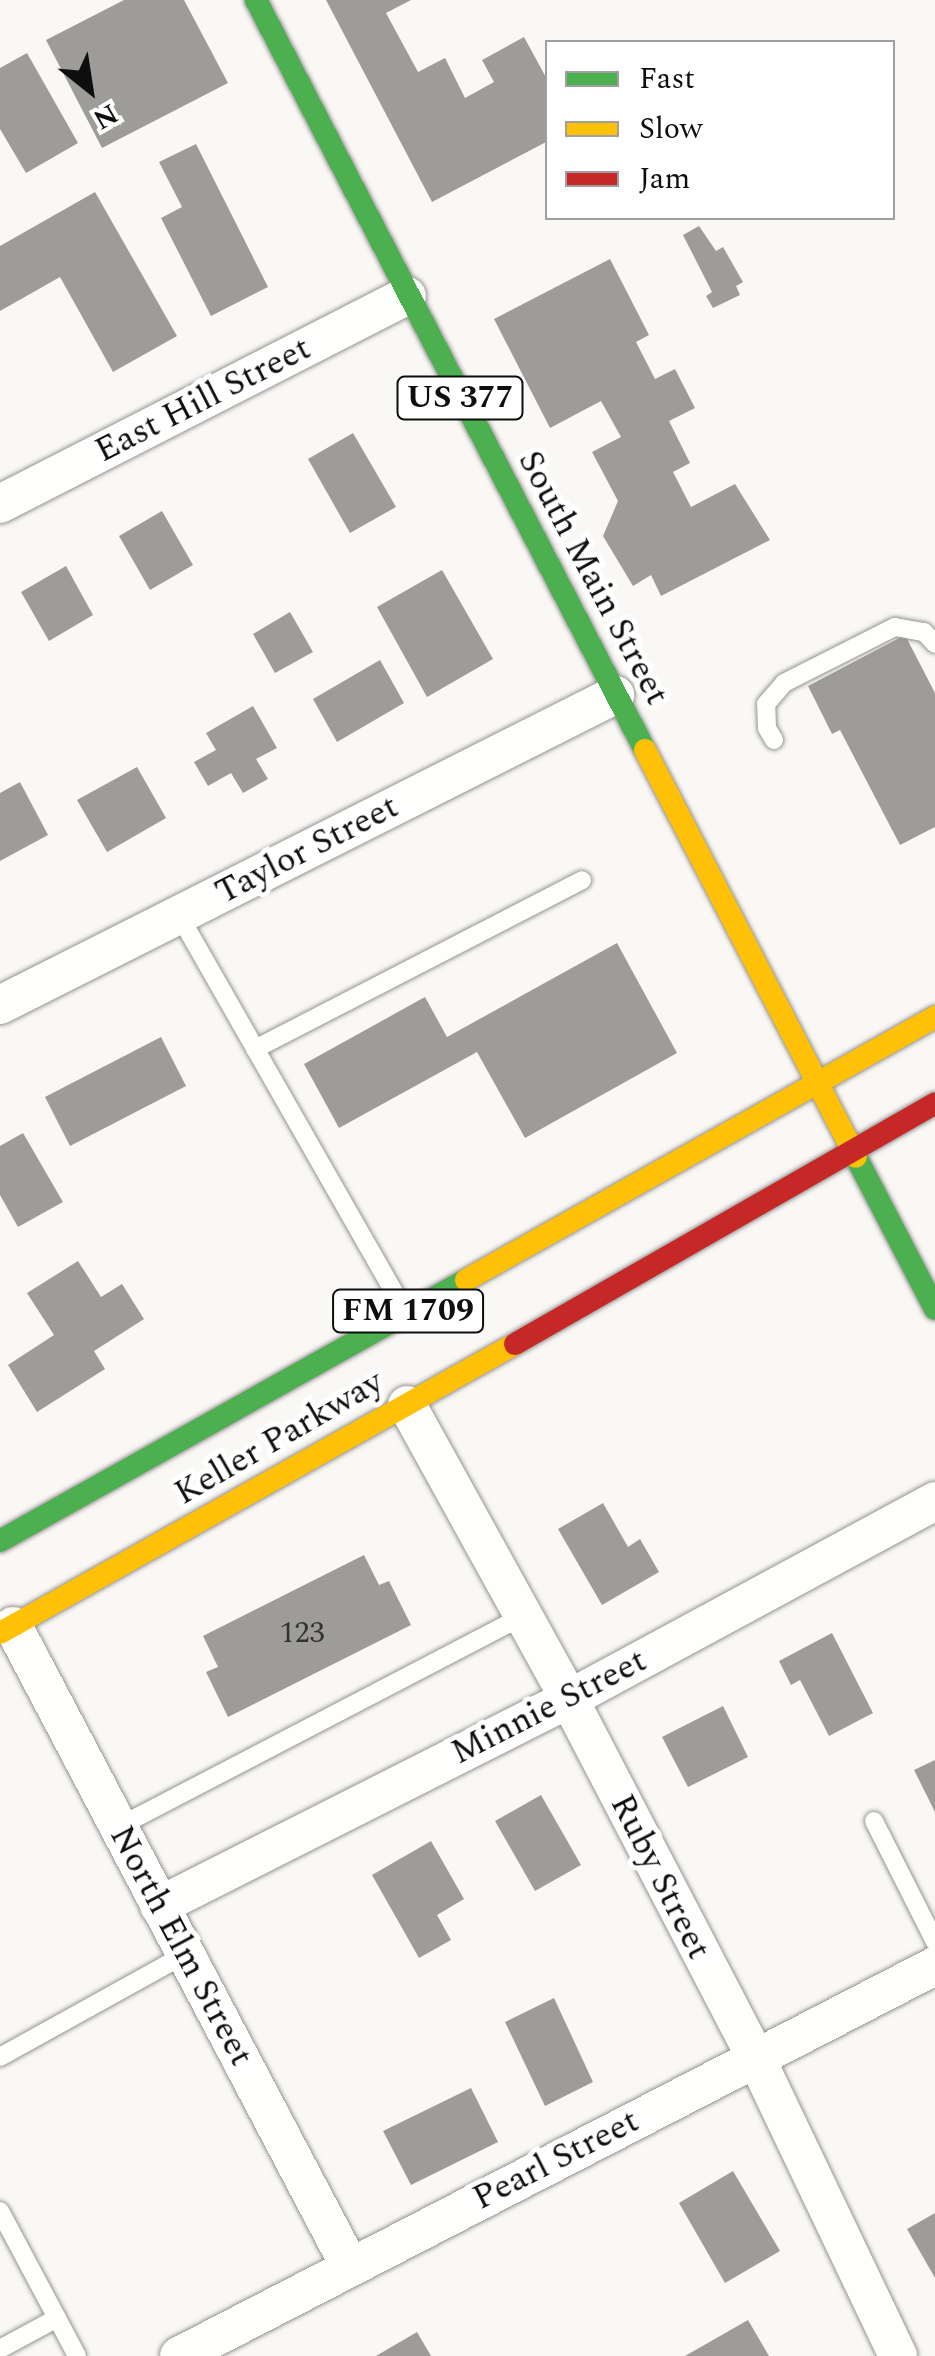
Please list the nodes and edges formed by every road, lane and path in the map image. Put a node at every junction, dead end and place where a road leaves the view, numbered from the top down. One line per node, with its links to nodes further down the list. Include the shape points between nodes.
1 (256, 0): 2 (main road, South Main Street / US 377)
2 (407, 296): 3 (street, East Hill Street); 5 (main road, South Main Street / US 377)
3 (0, 504)
4 (935, 644): 6 (lane, via 924,632 896,627 784,684 766,704)
5 (615, 695): 8 (street, Taylor Street); 12 (main road, South Main Street / US 377)
6 (774, 740)
7 (582, 880): 11 (lane)
8 (179, 915): 9 (street, Taylor Street); 11 (lane)
9 (0, 1005)
10 (935, 1017): 12 (main road, FM 1709)
11 (256, 1049): 16 (lane)
12 (816, 1081): 14 (main road, US 377); 16 (main road, Keller Parkway / FM 1709)
13 (935, 1103): 14 (main road, FM 1709)
14 (852, 1151): 15 (main road, US 377); 17 (main road, Keller Parkway / FM 1709)
15 (935, 1308)
16 (405, 1313): 19 (main road, Keller Parkway / FM 1709)
17 (408, 1405): 20 (street, Ruby Street); 21 (main road, Keller Parkway / FM 1709)
18 (935, 1501): 22 (street, Minnie Street)
19 (0, 1541)
20 (523, 1616): 22 (street, Ruby Street); 24 (lane)
21 (7, 1630): 24 (street, North Elm Street)
22 (569, 1698): 25 (street, Minnie Street); 30 (street, Ruby Street)
23 (874, 1821): 26 (lane)
24 (118, 1827): 25 (street, North Elm Street)
25 (159, 1906): 27 (street, North Elm Street)
26 (935, 1942)
27 (186, 1954): 29 (lane); 32 (street, North Elm Street)
28 (935, 1966): 30 (street, Pearl Street)
29 (0, 2057)
30 (756, 2058): 32 (street, Pearl Street); 37 (street, Ruby Street)
31 (0, 2211): 33 (lane)
32 (350, 2265): 36 (street, Pearl Street)
33 (58, 2318): 34 (lane); 35 (lane)
34 (0, 2349)
35 (77, 2356)
36 (179, 2356)
37 (898, 2356)

